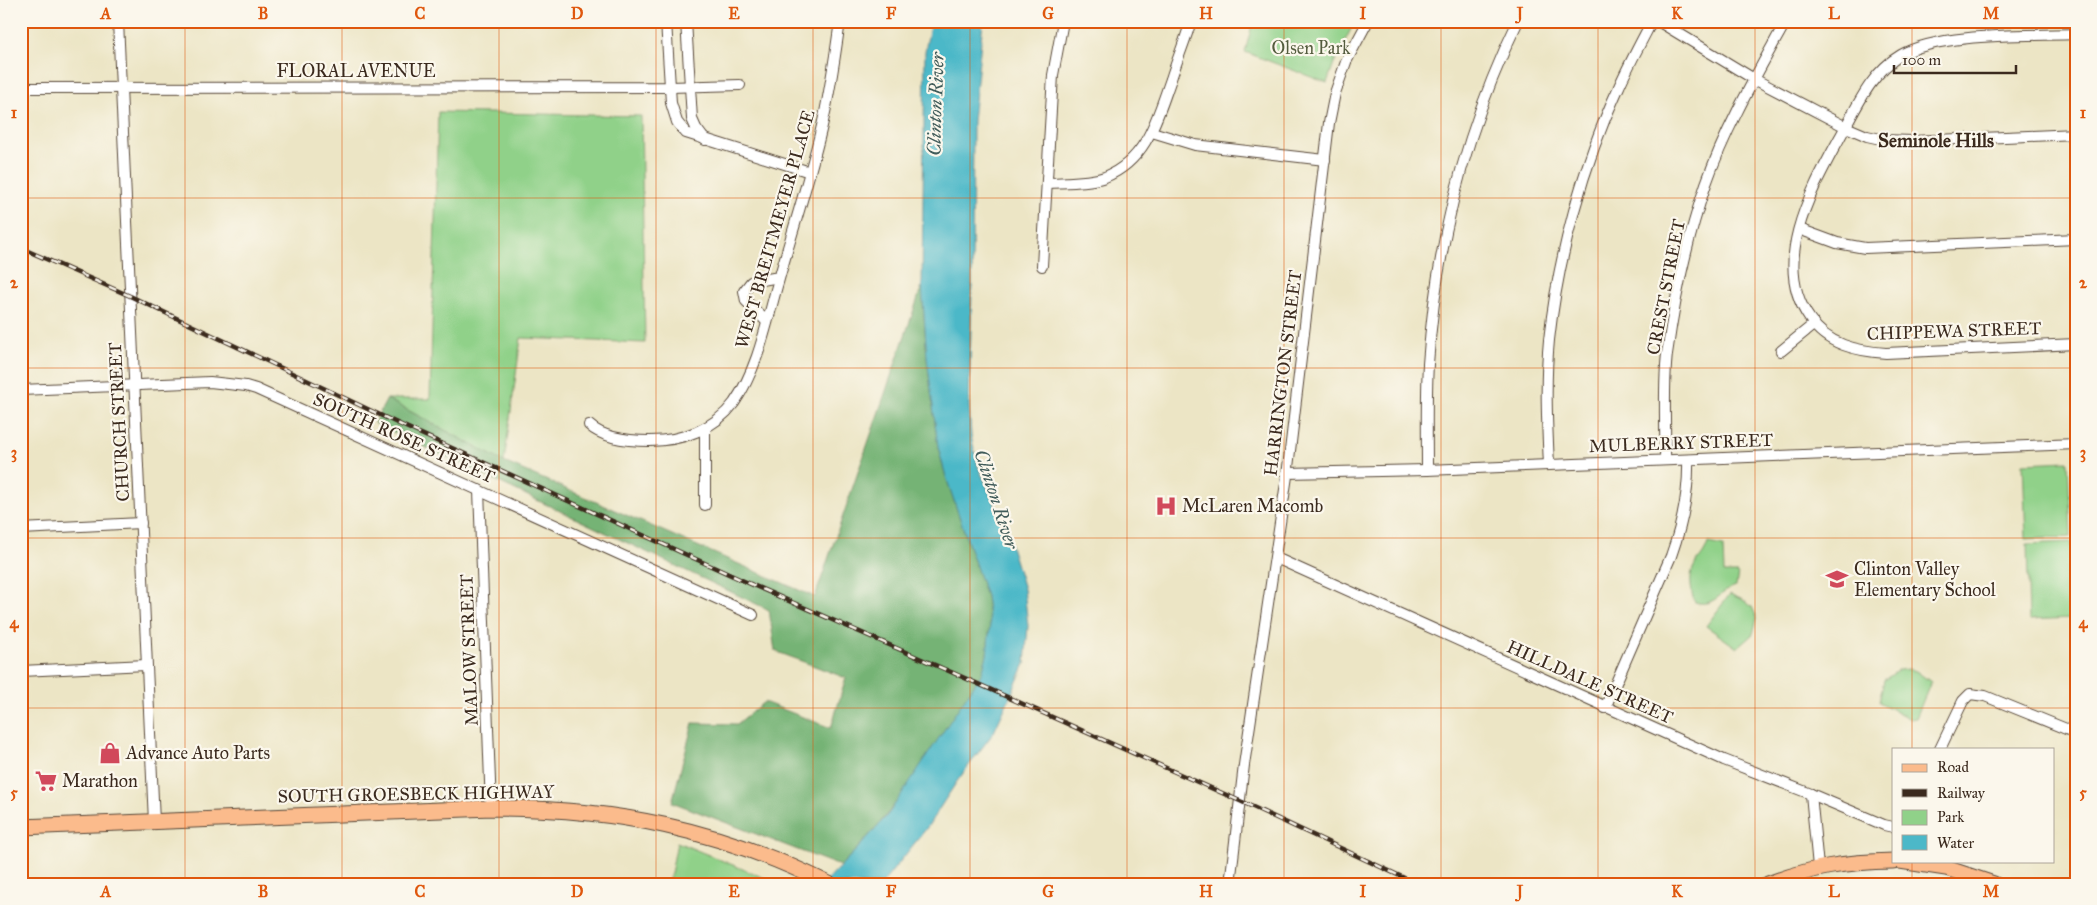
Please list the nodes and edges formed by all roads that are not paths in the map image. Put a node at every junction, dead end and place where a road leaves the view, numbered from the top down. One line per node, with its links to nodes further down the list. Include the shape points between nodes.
1 (118, 21): 15 (street, CHURCH STREET)
2 (666, 21): 16 (street)
3 (686, 21): 17 (street)
4 (840, 21): 24 (street, WEST BREITMEYER PLACE)
5 (1063, 21): 25 (street, via 1053,75)
6 (1191, 21): 20 (street)
7 (1368, 21): 23 (street, HARRINGTON STREET, via 1339,81 1329,123)
8 (1518, 21): 42 (street, via 1479,113 1446,233 1428,364)
9 (1652, 21): 41 (street, via 1617,90 1590,160 1566,248 1549,340)
10 (1658, 21): 13 (street)
11 (1786, 21): 13 (street, CREST STREET)
12 (2076, 34): 19 (street, CHIPPEWA STREET, via 1944,41 1914,49 1901,55 1878,75)
13 (1754, 79): 19 (street); 39 (street, CREST STREET, via 1706,183 1683,263 1667,355)
14 (740, 85): 17 (street, FLORAL AVENUE)
15 (122, 87): 16 (street, FLORAL AVENUE); 18 (street, FLORAL AVENUE); 34 (street, CHURCH STREET)
16 (670, 87): 17 (street, FLORAL AVENUE); 22 (street, via 674,115 680,126 691,136)
17 (690, 87): 22 (street, via 694,124)
18 (21, 88)
19 (1846, 128): 21 (street, via 1885,140 1912,142); 26 (street, CHIPPEWA STREET, via 1807,204)
20 (1152, 132): 23 (street, via 1195,145); 25 (street, via 1137,155 1119,170 1095,179)
21 (2076, 134)
22 (706, 140): 24 (street)
23 (1325, 160): 43 (street, HARRINGTON STREET)
24 (810, 172): 29 (street, WEST BREITMEYER PLACE)
25 (1048, 183): 28 (street)
26 (1799, 229): 27 (street, via 1837,243 1875,249); 31 (street, CHIPPEWA STREET, via 1793,261 1794,286)
27 (2076, 239)
28 (1042, 266)
29 (779, 277): 30 (street, WEST BREITMEYER PLACE); 30 (street, via 751,282 744,291 746,301)
30 (767, 322): 37 (street, WEST BREITMEYER PLACE, via 741,392 733,405)
31 (1813, 325): 32 (street, CHIPPEWA STREET, via 1838,343 1865,352); 33 (street)
32 (2076, 344)
33 (1781, 351)
34 (134, 384): 35 (street, SOUTH ROSE STREET); 44 (street, SOUTH ROSE STREET, via 223,383 256,389); 46 (street, CHURCH STREET)
35 (21, 390)
36 (589, 425): 37 (street, WEST BREITMEYER PLACE, via 607,435 650,441 678,438)
37 (705, 428): 45 (street)
38 (2076, 444): 40 (street, MULBERRY STREET)
39 (1665, 460): 40 (street, MULBERRY STREET); 41 (street, MULBERRY STREET)
40 (1688, 460): 52 (street, via 1687,493 1680,531)
41 (1549, 465): 42 (street, MULBERRY STREET)
42 (1428, 470): 43 (street, MULBERRY STREET)
43 (1287, 473): 48 (street, HARRINGTON STREET)
44 (478, 490): 49 (street, SOUTH ROSE STREET); 56 (street, MALOW STREET)
45 (705, 505)
46 (140, 523): 47 (street); 50 (street, CHURCH STREET)
47 (21, 529)
48 (1276, 558): 52 (street, HILLDALE STREET); 64 (street, HARRINGTON STREET, via 1244,765)
49 (753, 615)
50 (146, 665): 51 (street); 57 (street, CHURCH STREET)
51 (21, 671)
52 (1605, 708): 55 (street, HILLDALE STREET)
53 (2076, 733): 54 (street, via 1985,696 1970,694 1963,701)
54 (1940, 748)
55 (1811, 794): 59 (street, HILLDALE STREET); 62 (street)
56 (491, 808): 57 (main road, SOUTH GROESBECK HIGHWAY); 63 (main road, SOUTH GROESBECK HIGHWAY, via 583,811 661,824 731,843)
57 (154, 822): 58 (main road, SOUTH GROESBECK HIGHWAY)
58 (21, 827)
59 (1892, 827)
60 (1892, 861): 62 (main road)
61 (1907, 862): 66 (main road, via 1946,868)
62 (1818, 867): 65 (main road)
63 (829, 884)
64 (1230, 884)
65 (1768, 884)
66 (1994, 884)

